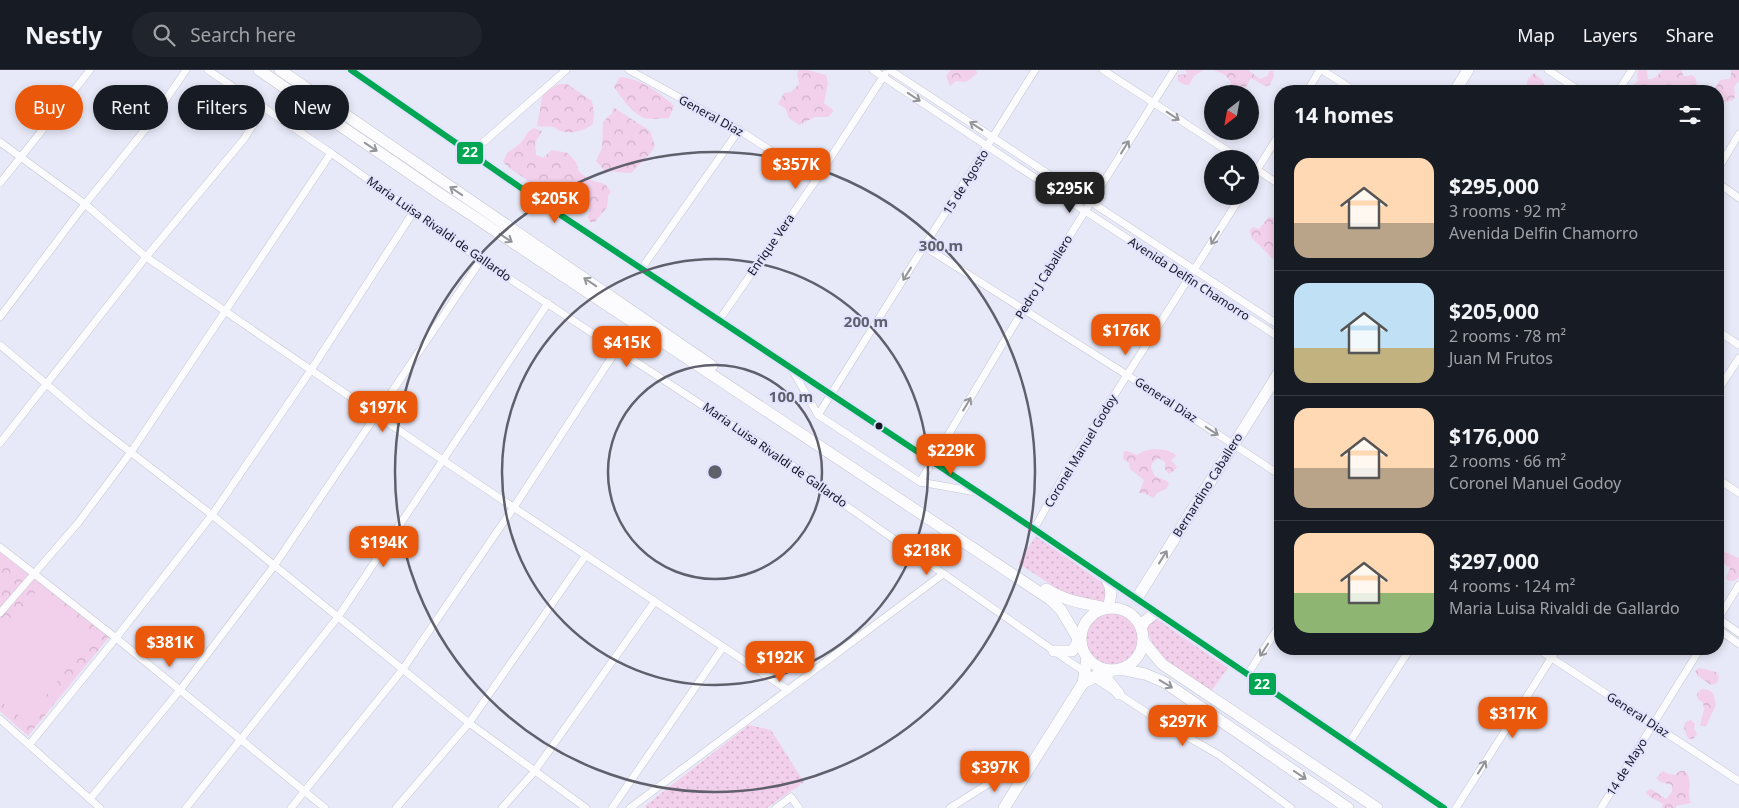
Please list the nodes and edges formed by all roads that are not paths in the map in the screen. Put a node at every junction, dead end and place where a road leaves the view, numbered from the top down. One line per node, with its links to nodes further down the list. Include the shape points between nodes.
1 (90, 70): 36 (street)
2 (186, 70): 46 (street, via 147,127)
3 (208, 70): 18 (street, Maria Luisa Rivaldi de Gallardo)
4 (259, 70): 110 (main road, one-way to 110, via 1051,600)
5 (280, 70): 99 (main road, one-way to 5, via 1060,597 913,503)
6 (351, 70): 35 (street)
7 (566, 70): 35 (street)
8 (629, 70): 27 (street, General Diaz)
9 (873, 70): 17 (street, Avenida Delfin Chamorro)
10 (1036, 70): 29 (street, 15 de Agosto)
11 (1103, 70): 24 (street)
12 (1174, 70): 24 (street, Pedro J Caballero)
13 (1321, 70): 19 (street); 20 (street)
14 (1468, 70): 21 (main road)
15 (1548, 70): 22 (street)
16 (1632, 70): 23 (street)
17 (887, 72): 29 (street, Avenida Delfin Chamorro, one-way to 17); 32 (street, Avenida Delfin Chamorro, one-way to 32); 40 (street, Enrique Vera)
18 (230, 85)
19 (1311, 85)
20 (1345, 85)
21 (1459, 85)
22 (1571, 85)
23 (1622, 85)
24 (1153, 103): 33 (street, one-way to 33); 45 (street, Pedro J Caballero, one-way to 24)
25 (265, 109): 34 (street, Maria Luisa Rivaldi de Gallardo)
26 (250, 130): 51 (street)
27 (739, 130): 40 (street, General Diaz); 53 (street)
28 (1739, 134): 37 (street)
29 (994, 137): 32 (street, 15 de Agosto); 45 (street, Avenida Delfin Chamorro)
30 (0, 142): 36 (street)
31 (1274, 143): 38 (street)
32 (988, 146): 49 (street, Avenida Delfin Chamorro); 50 (street, 15 de Agosto)
33 (1226, 150)
34 (331, 153): 48 (street, Maria Luisa Rivaldi de Gallardo); 58 (street)
35 (470, 154): 53 (street)
36 (20, 156): 42 (street); 46 (street)
37 (1724, 159)
38 (1259, 167)
39 (1259, 171): 41 (street)
40 (816, 180): 60 (street, Enrique Vera)
41 (1274, 181)
42 (0, 183)
43 (1724, 187): 44 (street)
44 (1739, 198)
45 (1090, 203): 49 (street, Pedro J Caballero); 54 (street, Avenida Delfin Chamorro)
46 (84, 204): 51 (street); 59 (street)
47 (1235, 205): 54 (street, Coronel Manuel Godoy, one-way to 54)
48 (414, 211): 52 (street, Maria Luisa Rivaldi de Gallardo); 68 (street)
49 (1085, 211): 55 (street, Avenida Delfin Chamorro); 57 (street, Pedro J Caballero)
50 (924, 247): 57 (street, General Diaz); 74 (street, 15 de Agosto, one-way to 74)
51 (146, 257): 58 (street); 73 (street)
52 (482, 260): 56 (street, Maria Luisa Rivaldi de Gallardo); 76 (street)
53 (642, 268): 60 (street)
54 (1194, 270): 55 (street, Coronel Manuel Godoy); 61 (street, Avenida Delfin Chamorro)
55 (1189, 279): 62 (street, Avenida Delfin Chamorro); 70 (street, Coronel Manuel Godoy)
56 (548, 302): 66 (street, Maria Luisa Rivaldi de Gallardo); 80 (street)
57 (1024, 310): 70 (street, General Diaz); 81 (street, Pedro J Caballero, one-way to 57)
58 (225, 311): 68 (street); 79 (street)
59 (0, 317)
60 (720, 320): 69 (street)
61 (1274, 322)
62 (1274, 334)
63 (1724, 336): 65 (street)
64 (0, 345): 73 (street)
65 (1739, 346)
66 (617, 349): 87 (street); 94 (street, Maria Luisa Rivaldi de Gallardo, via 784,459)
67 (1739, 358): 72 (street)
68 (311, 370): 76 (street); 88 (street)
69 (793, 370): 74 (street); 75 (street)
70 (1127, 375): 78 (street, General Diaz, one-way to 78); 89 (street, Coronel Manuel Godoy)
71 (1274, 380): 78 (main road, Bernardino Caballero)
72 (1724, 381)
73 (46, 385): 77 (street); 79 (street)
74 (832, 394): 75 (street, 15 de Agosto); 81 (street)
75 (818, 415): 83 (street)
76 (377, 416): 80 (street); 92 (street)
77 (0, 443)
78 (1233, 445): 82 (street, General Diaz); 97 (main road, Bernardino Caballero, one-way to 78)
79 (131, 452): 88 (street); 93 (street, via 78,523)
80 (444, 461): 87 (street); 103 (street)
81 (932, 461): 83 (street, Pedro J Caballero); 85 (street)
82 (1274, 471)
83 (920, 482): 85 (street)
84 (1724, 483): 86 (street)
85 (979, 492): 89 (street)
86 (1739, 493)
87 (514, 507): 91 (street); 120 (street)
88 (212, 515): 92 (street); 109 (street)
89 (1034, 529): 95 (street)
90 (0, 547): 93 (street)
91 (586, 555): 98 (street); 128 (street)
92 (274, 566): 103 (street); 124 (street)
93 (33, 574): 101 (street); 109 (street)
94 (943, 574): 114 (street, Maria Luisa Rivaldi de Gallardo); 125 (street)
95 (1108, 580): 97 (street); 99 (main road, via 1112,594)
96 (1739, 585): 100 (street)
97 (1137, 598): 99 (main road); 102 (street); 105 (main road)
98 (655, 602): 113 (street); 134 (street)
99 (1108, 608): 105 (main road, via 1125,610); 110 (main road, via 1094,612 1086,620)
100 (1724, 609)
101 (0, 613)
102 (1156, 613): 105 (main road); 122 (street)
103 (338, 616): 120 (street); 130 (street)
104 (1724, 623): 108 (street)
105 (1140, 627): 111 (main road)
106 (1274, 633): 122 (street, one-way to 122)
107 (1724, 633): 112 (street)
108 (1739, 633)
109 (116, 638): 124 (street); 132 (street)
110 (1079, 640): 114 (main road, via 1072,651); 119 (main road)
111 (1143, 641): 121 (main road, via 1132,663); 153 (main road, via 1162,664)
112 (1739, 644)
113 (723, 647): 125 (street); 146 (street)
114 (1054, 651): 123 (street, Maria Luisa Rivaldi de Gallardo)
115 (1406, 655): 131 (street)
116 (1548, 655): 118 (street, General Diaz)
117 (1696, 655): 129 (street, 14 de Mayo)
118 (1551, 657): 129 (street, General Diaz); 155 (street, one-way to 118)
119 (1087, 658): 121 (main road, via 1094,665); 123 (main road)
120 (403, 669): 128 (street); 136 (street)
121 (1112, 669): 123 (main road); 126 (main road, via 1106,678); 152 (main road, one-way to 152, via 1145,674 1164,682)
122 (1247, 675): 131 (street)
123 (1087, 678): 126 (street, Maria Luisa Rivaldi de Gallardo); 133 (main road)
124 (180, 690): 130 (street); 137 (street)
125 (788, 690): 138 (street)
126 (1119, 694): 151 (street, Maria Luisa Rivaldi de Gallardo, via 1218,755)
127 (0, 720): 132 (street)
128 (469, 722): 134 (street); 143 (street)
129 (1654, 725): 135 (street, General Diaz); 156 (street, 14 de Mayo)
130 (241, 740): 136 (street); 140 (street)
131 (1350, 743): 154 (street)
132 (29, 745): 137 (street)
133 (1033, 762): 149 (street, via 1015,767); 150 (main road)
134 (534, 772): 144 (street); 145 (street)
135 (1739, 781)
136 (304, 792): 141 (street); 142 (street)
137 (90, 800): 139 (street)
138 (632, 807)
139 (100, 808)
140 (186, 808)
141 (291, 808)
142 (324, 808)
143 (396, 808)
144 (502, 808)
145 (586, 808)
146 (612, 808)
147 (776, 808): 148 (street, via 791,797)
148 (799, 808)
149 (950, 808)
150 (1004, 808)
151 (1291, 808)
152 (1348, 808)
153 (1377, 808)
154 (1444, 808)
155 (1456, 808)
156 (1601, 808)

